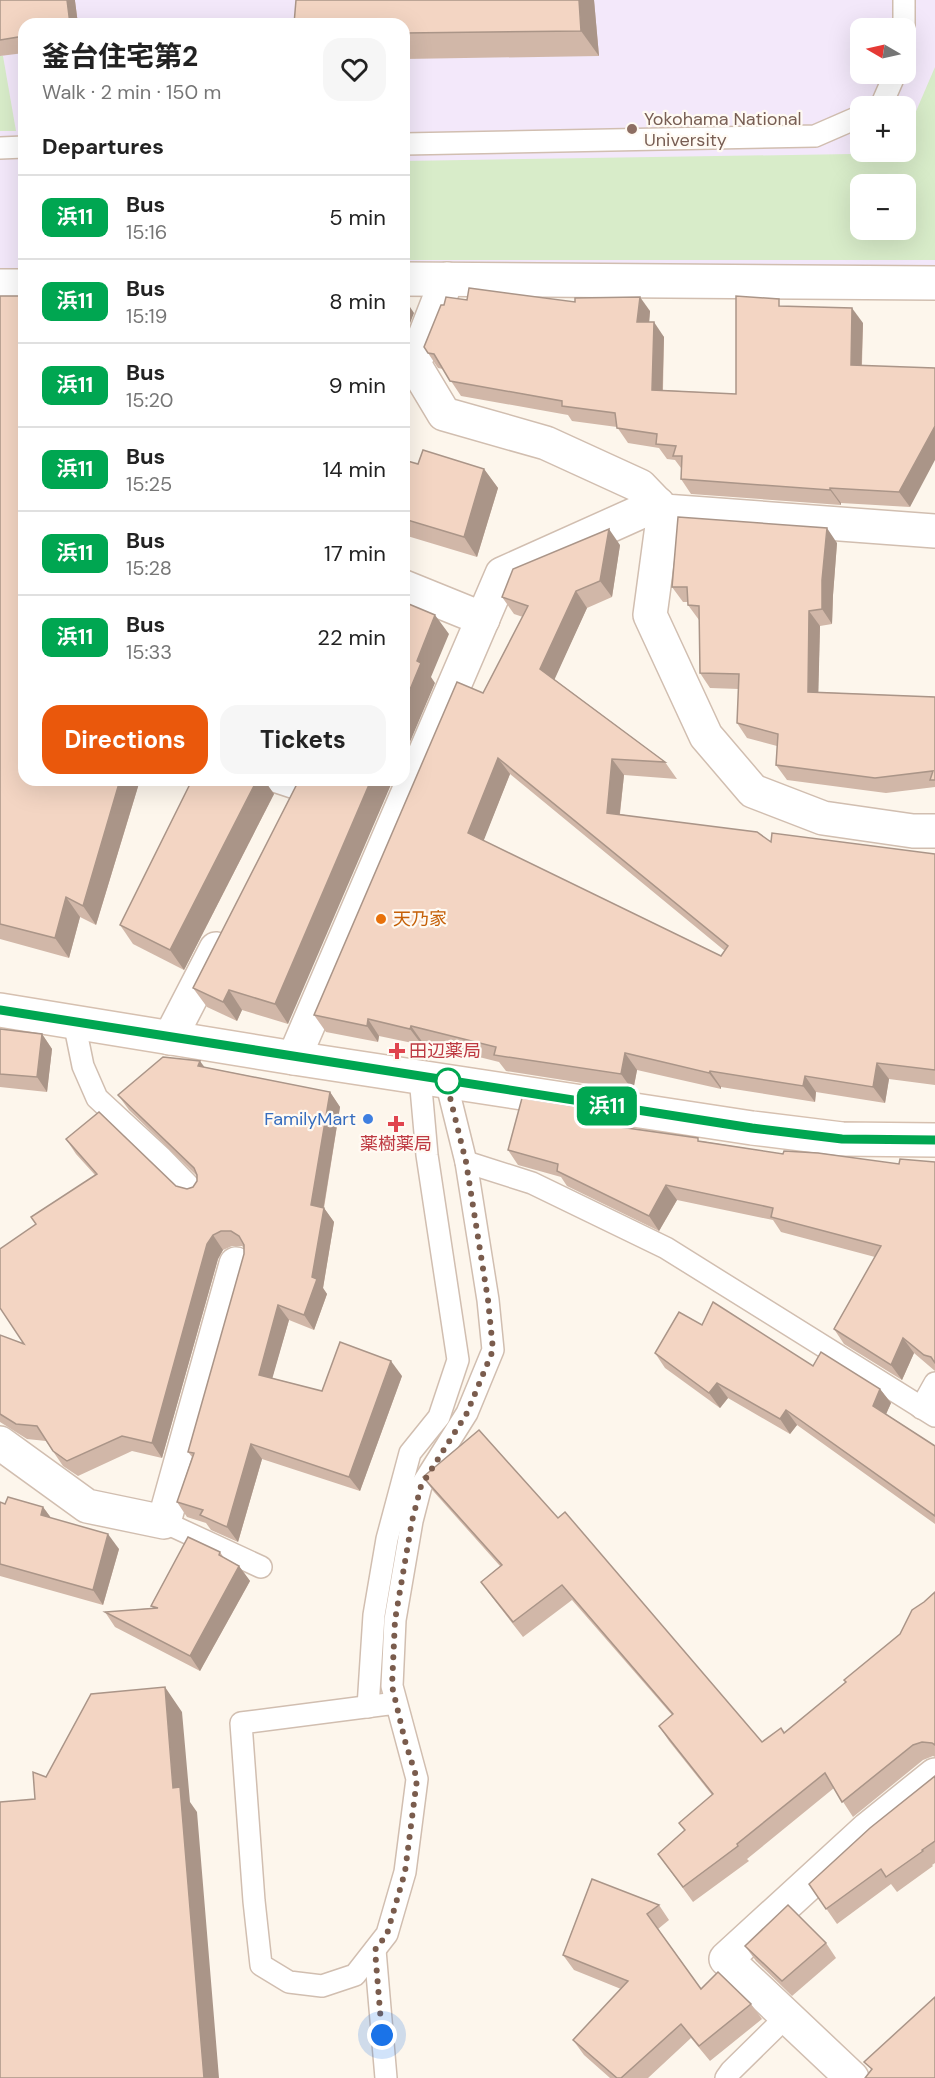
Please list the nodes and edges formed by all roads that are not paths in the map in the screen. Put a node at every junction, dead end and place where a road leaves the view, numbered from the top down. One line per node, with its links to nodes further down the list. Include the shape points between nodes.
1 (904, 0): 2 (lane)
2 (904, 18)
3 (850, 121): 4 (lane, via 814,136)
4 (410, 144)
5 (18, 147): 6 (lane)
6 (0, 148)
7 (410, 279): 8 (street)
8 (447, 279): 9 (street); 12 (street, via 414,364 444,414 546,443 640,486)
9 (935, 283)
10 (0, 286): 11 (street)
11 (18, 286)
12 (661, 507): 13 (street); 15 (street, via 502,574); 18 (street, via 650,615 706,736 753,791 823,818)
13 (935, 531)
14 (410, 589): 15 (street)
15 (483, 619): 23 (street)
16 (289, 786): 17 (street)
17 (282, 820)
18 (935, 831)
19 (229, 924): 22 (street)
20 (0, 1010): 21 (street)
21 (74, 1022): 22 (street); 27 (lane, via 83,1066 97,1098)
22 (170, 1038): 23 (street)
23 (294, 1058): 24 (street)
24 (433, 1079): 25 (street, via 830,1138); 26 (lane); 35 (lane, via 427,1155 458,1360 439,1417 410,1453 387,1539 374,1615)
25 (935, 1140)
26 (466, 1162): 30 (lane, via 532,1183 666,1248); 34 (lane, via 493,1350 467,1413 421,1486 395,1620 392,1686)
27 (195, 1192)
28 (236, 1264): 32 (street)
29 (935, 1383): 30 (lane)
30 (928, 1412)
31 (0, 1443): 32 (street, via 87,1506)
32 (164, 1522): 33 (lane)
33 (261, 1568)
34 (396, 1703): 35 (lane); 37 (lane, via 417,1779 405,1872 387,1934)
35 (368, 1707): 37 (lane, via 241,1723 261,1965 289,1982 322,1986 355,1975)
36 (935, 1775): 38 (street, via 868,1829 726,1959)
37 (375, 1950): 39 (lane)
38 (787, 2016): 40 (lane); 41 (street)
39 (386, 2078)
40 (726, 2078)
41 (852, 2078)

